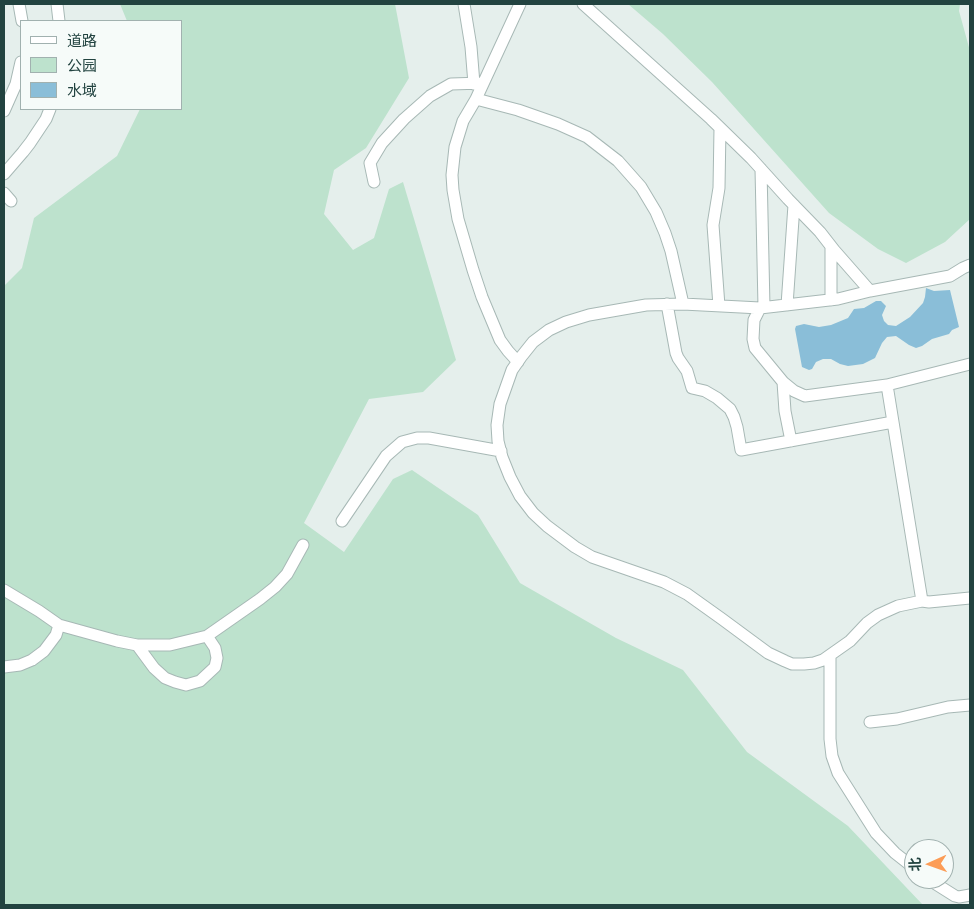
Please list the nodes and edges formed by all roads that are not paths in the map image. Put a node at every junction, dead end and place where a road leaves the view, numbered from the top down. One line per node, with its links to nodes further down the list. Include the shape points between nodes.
1 (19, 4): 6 (street)
2 (57, 4): 7 (street)
3 (464, 4): 9 (street)
4 (520, 4): 9 (street)
5 (582, 4): 13 (street)
6 (22, 20)
7 (59, 20)
8 (20, 66): 12 (street)
9 (479, 83): 10 (street); 16 (street, via 451,84 430,96 404,118 370,162)
10 (476, 99): 23 (street, via 558,124 586,137 618,161 641,187 656,212 671,251); 27 (street, via 463,121 455,147 452,175 455,202 482,297 500,340)
11 (50, 110): 15 (street, via 30,143)
12 (4, 111)
13 (720, 128): 14 (street); 25 (street, via 719,188 713,225)
14 (761, 169): 17 (street); 26 (street)
15 (4, 174)
16 (374, 182)
17 (794, 205): 18 (street); 24 (street)
18 (831, 246): 20 (street); 21 (street)
19 (970, 265): 20 (street, via 950,276)
20 (870, 292): 21 (street)
21 (831, 300): 24 (street)
22 (667, 304): 23 (street); 27 (street, via 589,315 566,322 533,342); 32 (street, via 674,345 692,388 717,398 730,409 741,450)
23 (683, 304): 25 (street)
24 (787, 305): 26 (street)
25 (720, 306): 26 (street)
26 (762, 308): 29 (street, via 754,320 755,348)
27 (518, 362): 33 (street, via 500,404 498,441)
28 (970, 364): 30 (street)
29 (783, 382): 30 (street, via 806,396); 32 (street)
30 (887, 385): 31 (street)
31 (893, 422): 32 (street); 38 (street)
32 (791, 441)
33 (501, 451): 34 (street, via 429,438 402,442 386,456); 42 (street, via 510,477 532,513 575,548 687,594 777,658 792,664 814,664)
34 (342, 522)
35 (302, 545): 40 (street, via 287,574 275,587)
36 (4, 590): 39 (street)
37 (970, 598): 38 (street)
38 (922, 601): 42 (street, via 898,606 878,615)
39 (59, 625): 41 (street); 43 (street, via 44,651 20,665)
40 (208, 636): 41 (street, via 170,645); 41 (street, via 215,648 215,667 200,681 186,685 165,678)
41 (138, 645)
42 (830, 656): 46 (street, via 830,739 838,773 876,833)
43 (4, 667)
44 (970, 705): 45 (street, via 897,720)
45 (870, 722)
46 (904, 860)
47 (944, 889): 48 (street, via 959,897)
48 (970, 895)

